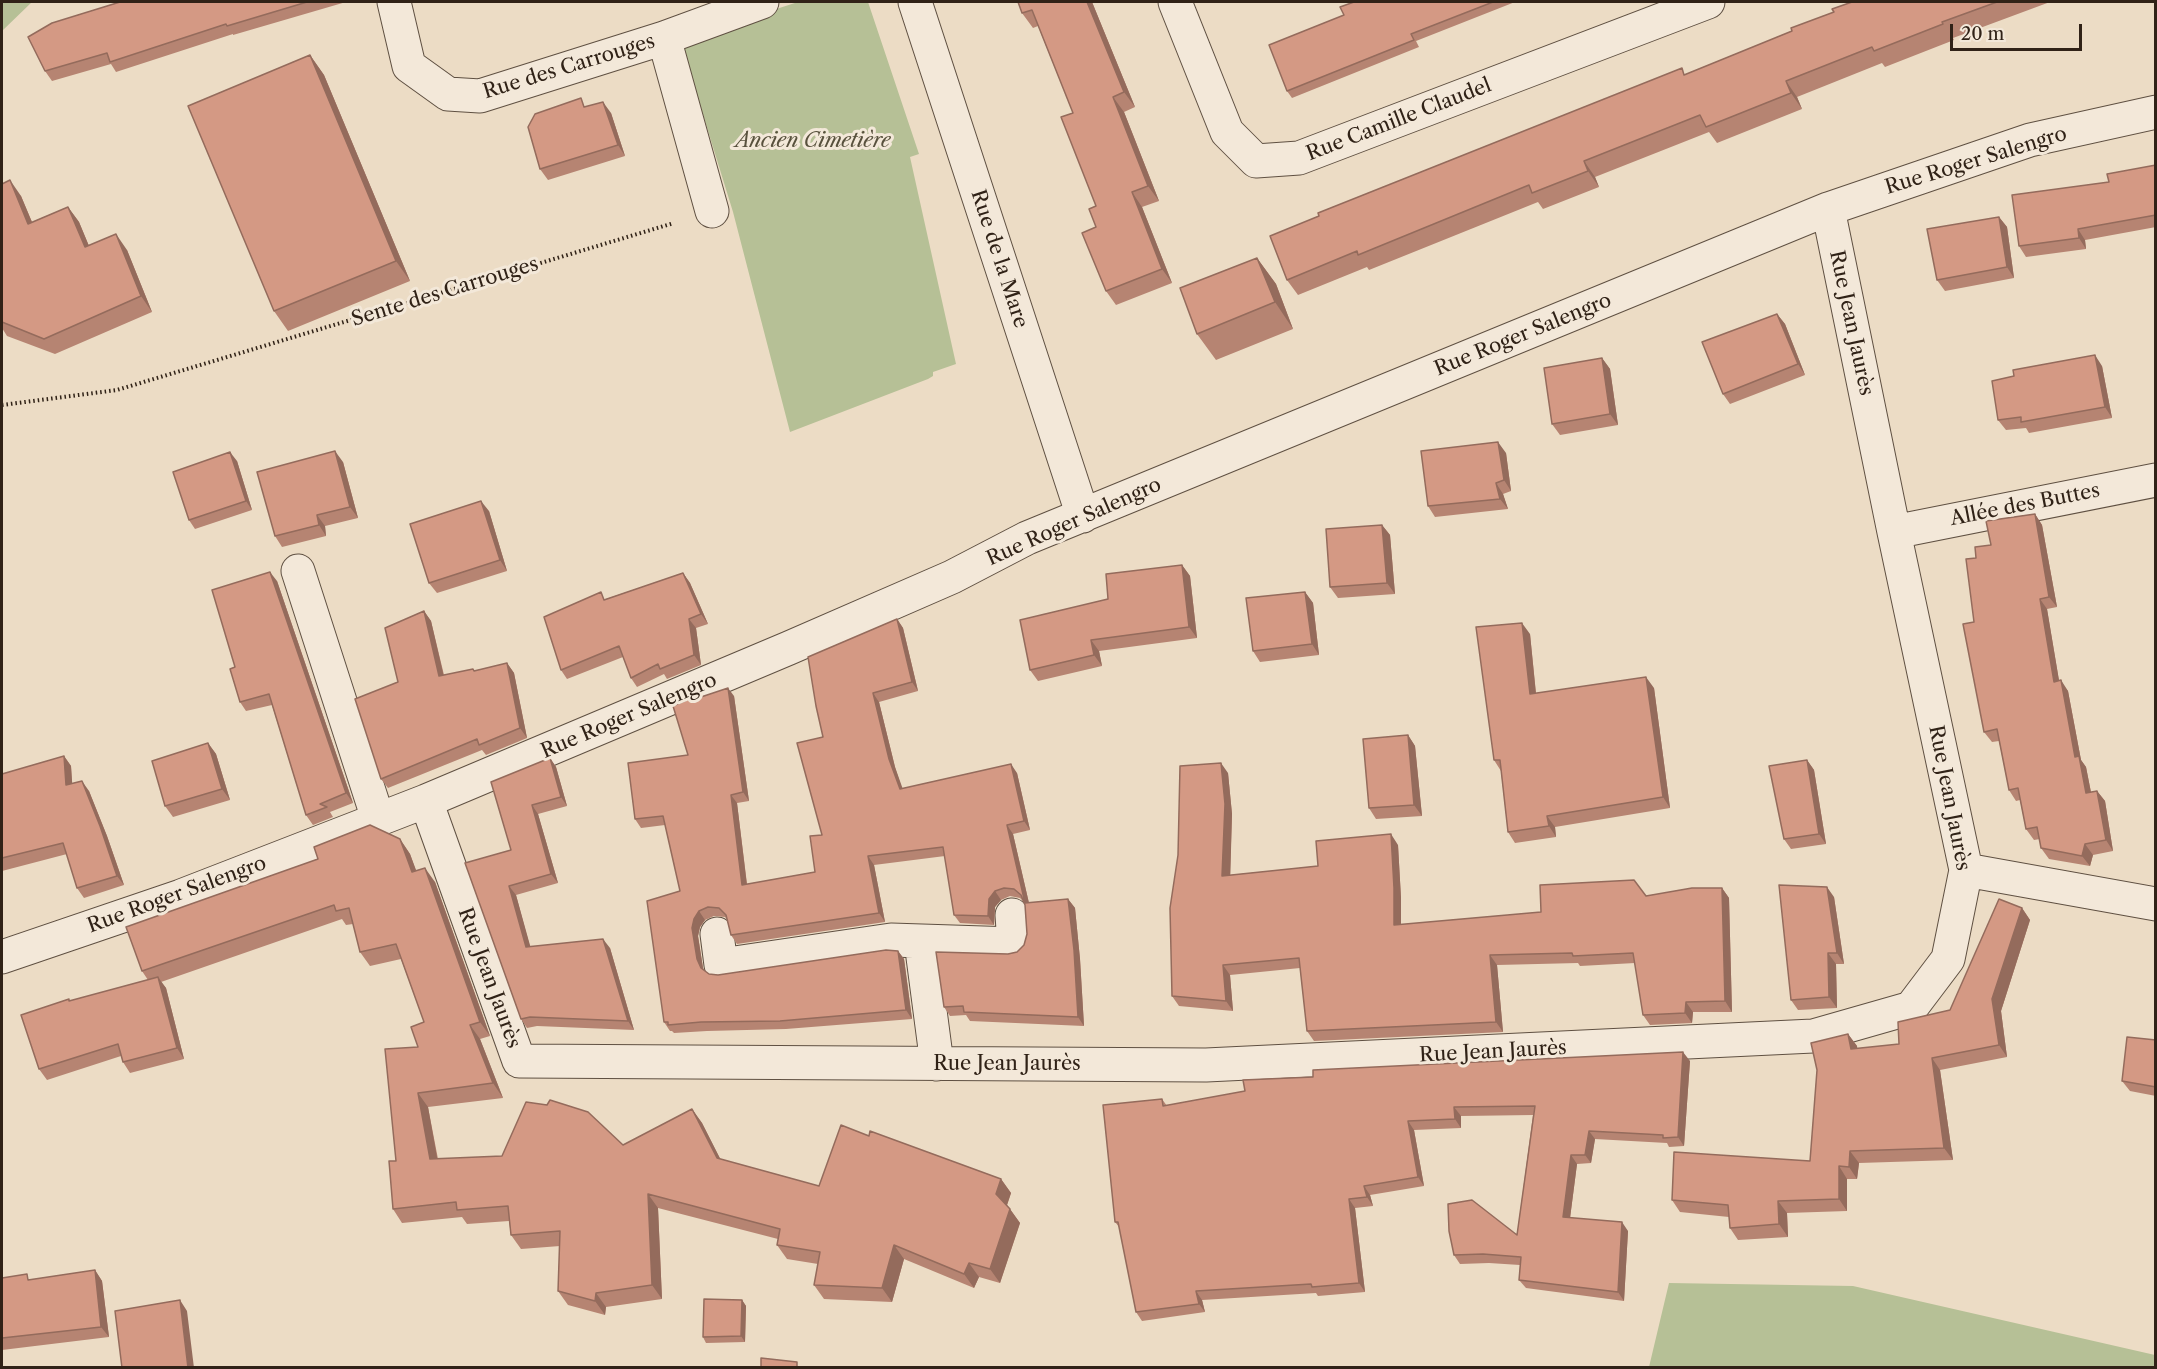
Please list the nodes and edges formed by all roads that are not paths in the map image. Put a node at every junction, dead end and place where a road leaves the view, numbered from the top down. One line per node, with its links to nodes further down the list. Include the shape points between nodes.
1 (394, 2): 6 (street, Rue des Carrouges, via 409,66 448,94 480,96)
2 (762, 2): 6 (street, Rue des Carrouges)
3 (915, 2): 11 (street, Rue de la Mare)
4 (1175, 2): 5 (street, Rue Camille Claudel, via 1227,132 1256,161 1299,158)
5 (1708, 2)
6 (663, 38): 9 (street)
7 (2156, 112): 8 (street, Rue Roger Salengro, via 2030,140)
8 (1827, 209): 11 (street, Rue Roger Salengro); 12 (street, Rue Jean Jaurès)
9 (712, 211)
10 (2156, 480): 12 (street, Allée des Buttes)
11 (1083, 516): 14 (street, Rue Roger Salengro, via 789,648)
12 (1894, 532): 16 (street, Rue Jean Jaurès)
13 (298, 571): 15 (street)
14 (426, 801): 15 (street, Rue Roger Salengro); 22 (street, Rue Jean Jaurès, via 519,1061)
15 (378, 819): 21 (street, Rue Roger Salengro, via 181,896)
16 (1966, 870): 17 (street); 22 (street, Rue Jean Jaurès, via 1948,959 1911,1008 1813,1036 1206,1065)
17 (2156, 904)
18 (1012, 915): 20 (street, via 1014,944)
19 (717, 933): 20 (street, via 721,964 891,940)
20 (921, 942): 22 (street)
21 (2, 957)
22 (937, 1064)

